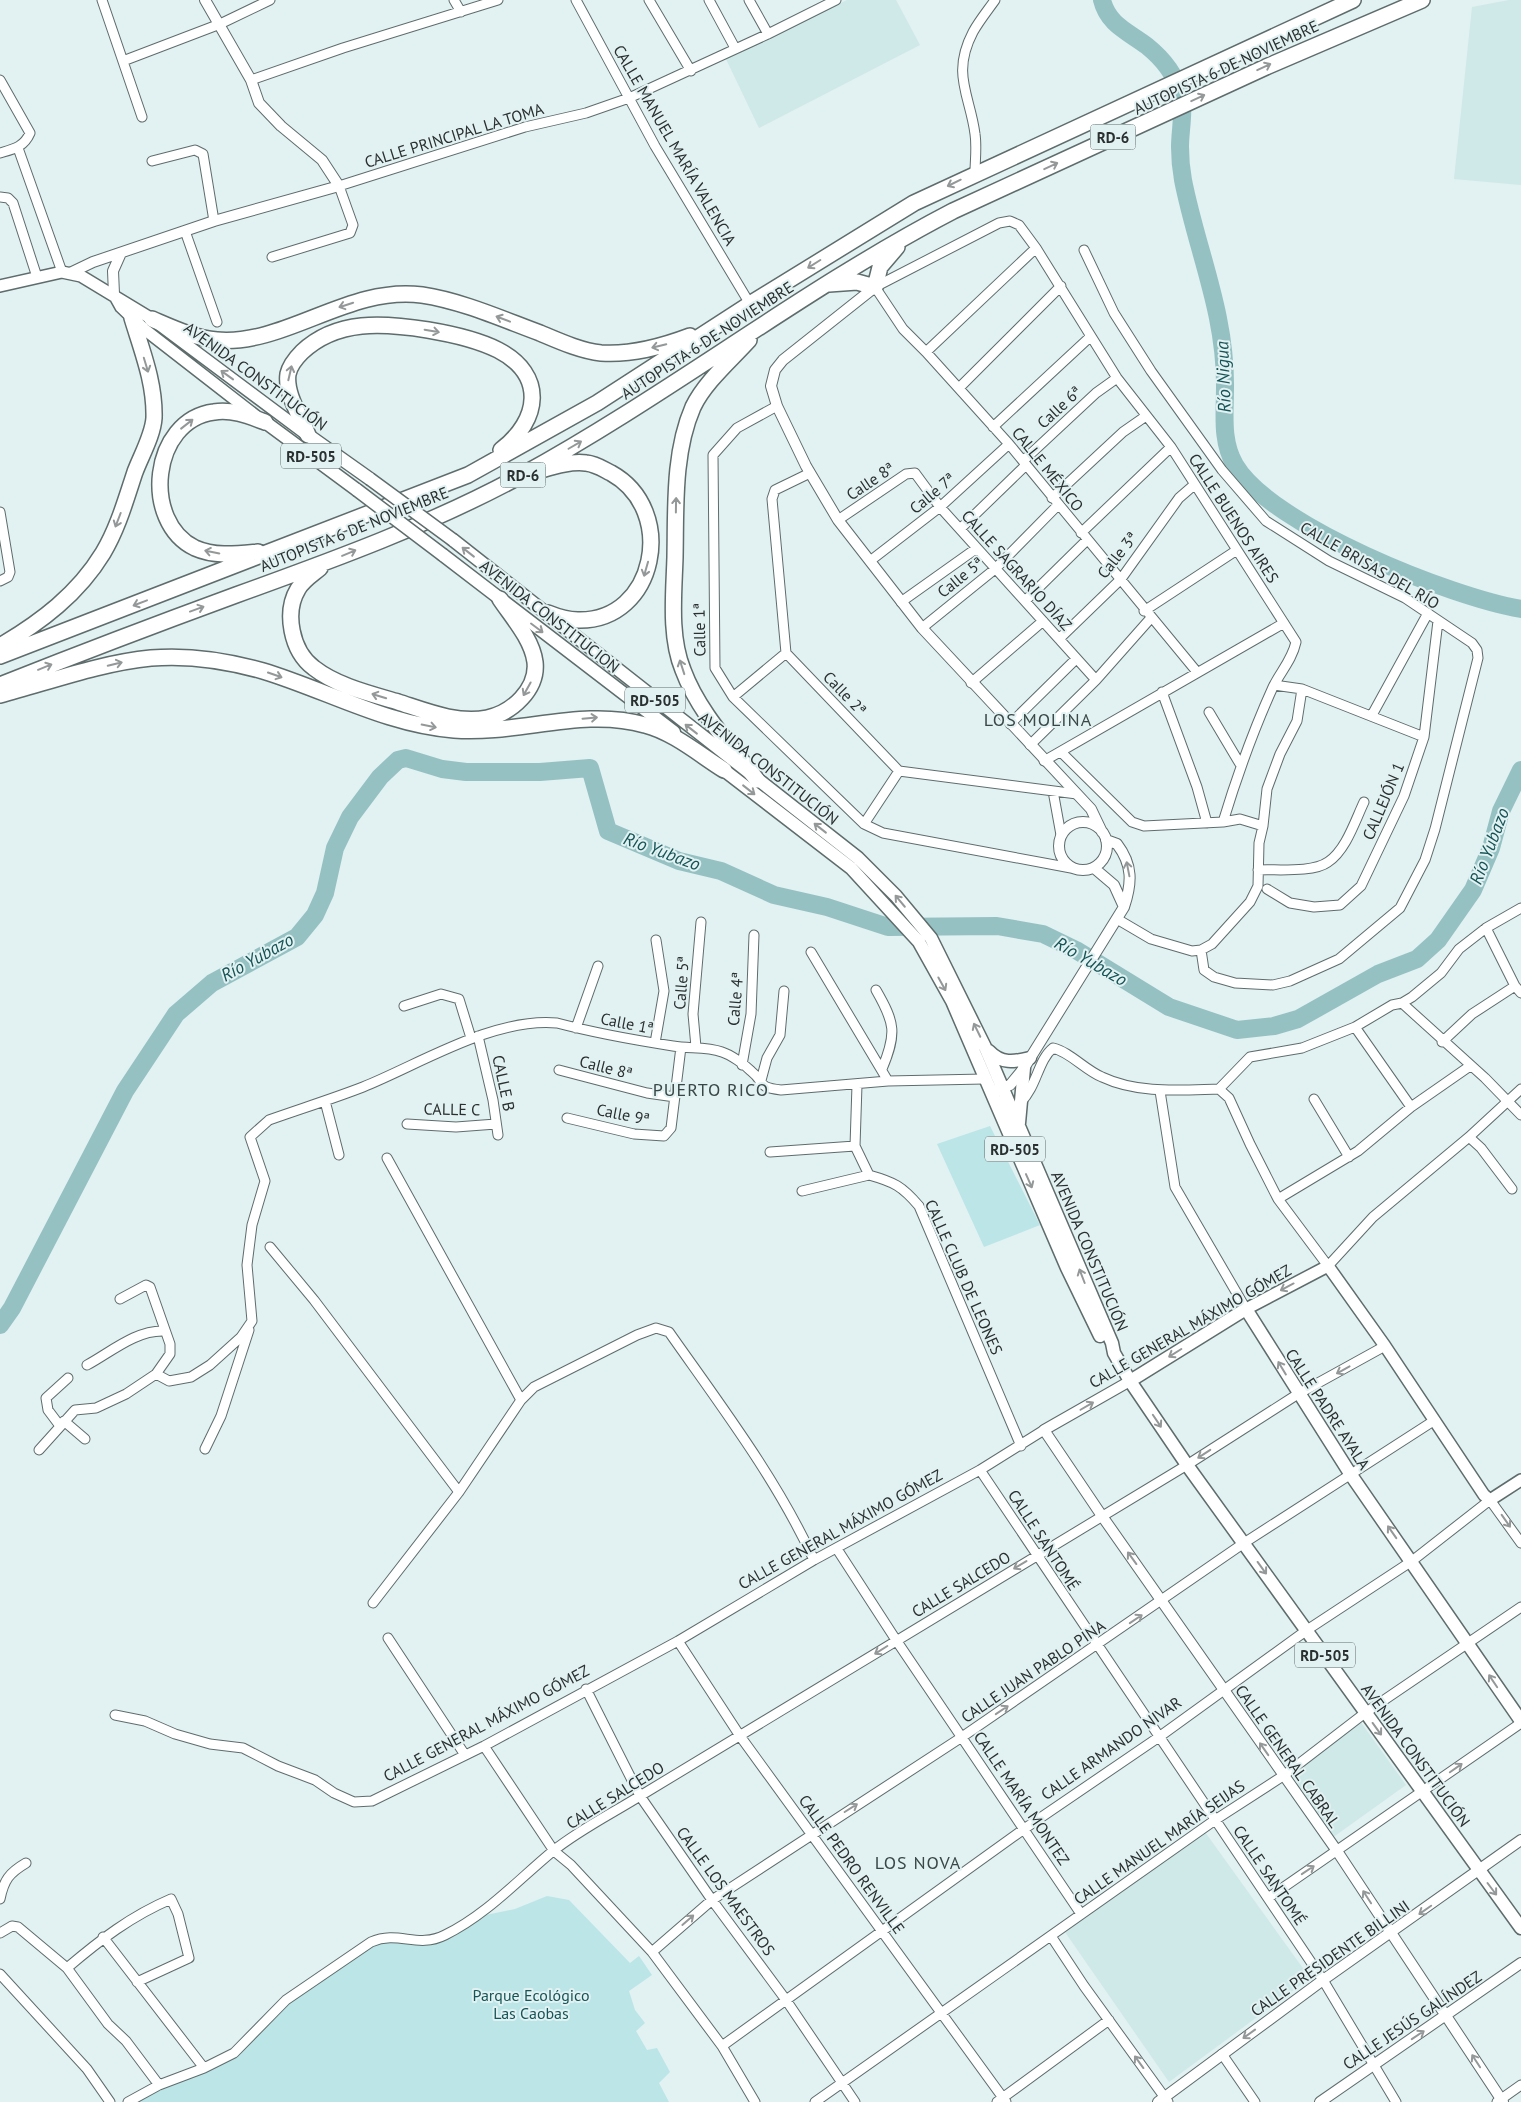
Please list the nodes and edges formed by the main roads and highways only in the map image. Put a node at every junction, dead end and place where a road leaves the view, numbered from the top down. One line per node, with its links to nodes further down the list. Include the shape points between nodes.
1 (1353, 0): 9 (highway, AUTOPISTA 6 DE NOVIEMBRE / RD-6, one-way to 9, via 975,173 882,222)
2 (1422, 0): 3 (highway, AUTOPISTA 6 DE NOVIEMBRE / RD-6, one-way to 2, via 1220,88)
3 (910, 234): 4 (highway, AUTOPISTA 6 DE NOVIEMBRE / RD-6); 4 (highway, via 880,267 875,287 857,282)
4 (825, 284): 10 (highway, AUTOPISTA 6 DE NOVIEMBRE / RD-6)
5 (0, 286): 6 (main road, AVENIDA CONSTITUCIÓN / RD-505, via 66,273)
6 (114, 294): 7 (main road, AVENIDA CONSTITUCIÓN / RD-505); 8 (main road, AVENIDA CONSTITUCIÓN / RD-505)
7 (132, 318): 11 (main road, AVENIDA CONSTITUCIÓN / RD-505); 20 (highway, one-way to 20, via 149,373 154,420 118,522 104,553 83,581 39,623)
8 (152, 319): 9 (highway, one-way to 8, via 666,345 616,354 598,353 491,314 422,296 386,295 347,304 264,334 237,339 201,338); 12 (main road, AVENIDA CONSTITUCIÓN / RD-505, one-way to 8)
9 (721, 324): 13 (highway, AUTOPISTA 6 DE NOVIEMBRE / RD-6, via 597,403)
10 (762, 325): 14 (highway, AUTOPISTA 6 DE NOVIEMBRE / RD-6, one-way to 10, via 641,404); 25 (highway, one-way to 10, via 706,713 683,670 674,625 674,575 680,457 694,406)
11 (265, 422): 15 (main road, AVENIDA CONSTITUCIÓN / RD-505); 16 (highway, one-way to 11, via 223,554 194,547 180,538 161,499 165,450 173,437 198,416 213,412 246,415)
12 (308, 435): 13 (highway, one-way to 13, via 288,383 291,366 311,344 342,330 376,324 454,334 498,350 510,358 522,369 532,398 531,414 514,438); 19 (main road, AVENIDA CONSTITUCIÓN / RD-505, one-way to 12, bridge, via 453,540)
13 (468, 475): 16 (highway, AUTOPISTA 6 DE NOVIEMBRE / RD-6)
14 (521, 476): 17 (highway, AUTOPISTA 6 DE NOVIEMBRE / RD-6, one-way to 14, via 438,516); 19 (highway, one-way to 19, via 572,462 598,466 631,487 650,524 652,545 646,572 640,585 613,612 578,620)
15 (357, 490): 18 (main road, AVENIDA CONSTITUCION / RD-505, bridge)
16 (277, 551): 21 (highway, AUTOPISTA 6 DE NOVIEMBRE / RD-6, one-way to 21)
17 (328, 562): 18 (highway, one-way to 17, via 530,646 535,662 528,688 512,708 502,713 487,718 446,716 341,682 313,668 303,656 292,629 293,598 299,586); 22 (highway, AUTOPISTA 6 DE NOVIEMBRE / RD-6, one-way to 17)
18 (500, 599): 24 (main road, AVENIDA CONSTITUCION / RD-505, one-way to 24)
19 (548, 614): 25 (main road, AVENIDA CONSTITUCIÓN / RD-505, one-way to 19)
20 (0, 646)
21 (0, 656)
22 (0, 685)
23 (0, 695): 24 (highway, one-way to 24, via 125,662 192,658 262,671 406,722 453,730 495,731 599,718 647,725)
24 (724, 770): 26 (main road, AVENIDA CONSTITUCION / RD-505, one-way to 26)
25 (757, 780): 26 (main road, AVENIDA CONSTITUCIÓN / RD-505, one-way to 25)
26 (855, 863): 27 (main road, AVENIDA CONSTITUCION / RD-505)
27 (925, 940): 28 (main road, AVENIDA CONSTITUCIÓN / RD-505, one-way to 27); 31 (main road, AVENIDA CONSTITUCION / RD-505, one-way to 31, via 1092,1321 1106,1347)
28 (985, 1047): 29 (main road, AVENIDA CONSTITUCIÓN / RD-505, via 1003,1088); 29 (main road, via 1000,1060 1029,1060)
29 (1015, 1103): 31 (main road, AVENIDA CONSTITUCIÓN / RD-505, one-way to 29, via 1019,1126)
30 (1246, 1309): 32 (main road, CALLE GENERAL MÁXIMO GÓMEZ, one-way to 32); 34 (main road, CALLE GENERAL MÁXIMO GÓMEZ, one-way to 30, via 1328,1266); 35 (main road, CALLE PADRE AYALA, one-way to 30, via 1351,1474)
31 (1114, 1353): 32 (main road, RD-505)
32 (1130, 1381): 36 (main road, AVENIDA CONSTITUCIÓN / RD-505, one-way to 36)
33 (1521, 1480): 34 (main road, CALLE ARMANDO NIVAR)
34 (1490, 1500)
35 (1521, 1722)
36 (1521, 1928)

